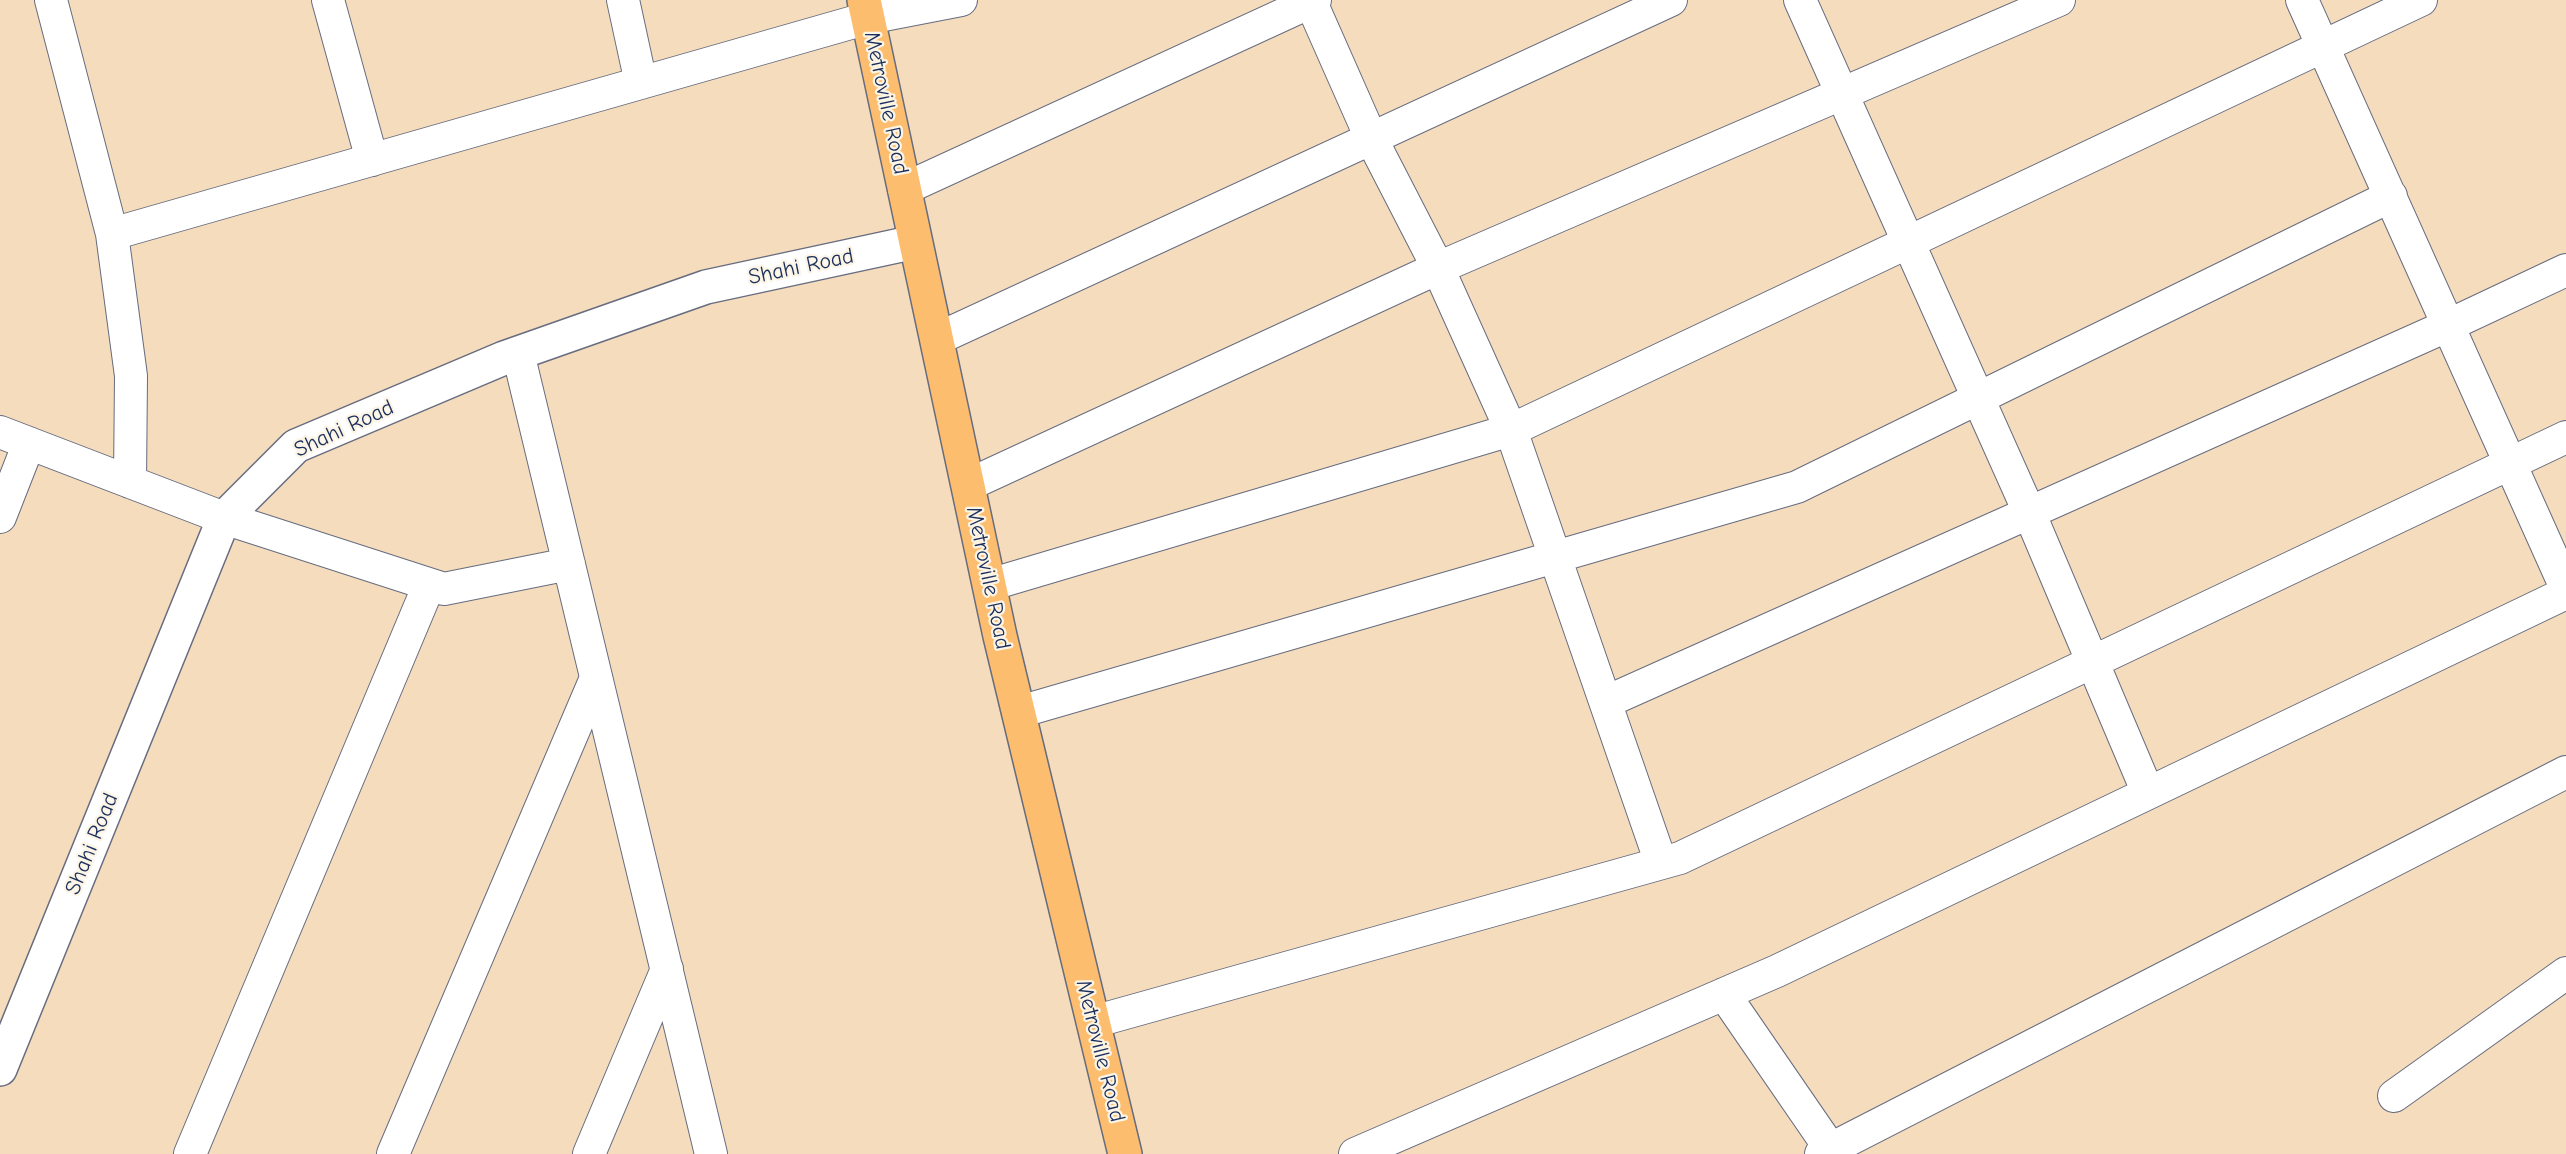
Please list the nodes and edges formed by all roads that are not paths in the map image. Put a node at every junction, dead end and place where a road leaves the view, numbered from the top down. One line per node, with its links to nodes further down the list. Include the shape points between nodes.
1 (51, 0): 19 (street)
2 (328, 0): 16 (street)
3 (623, 0): 13 (street)
4 (961, 0): 11 (street)
5 (1671, 0): 15 (street)
6 (1800, 0): 14 (street)
7 (2059, 0): 14 (street)
8 (2302, 0): 12 (street)
9 (2421, 0): 12 (street)
10 (1312, 1): 15 (street); 17 (street)
11 (866, 9): 13 (street); 17 (main road, Metroville Road)
12 (2325, 46): 18 (street); 21 (street)
13 (641, 83): 16 (street)
14 (1842, 94): 21 (street); 22 (street)
15 (1371, 138): 22 (street); 25 (street)
16 (372, 160): 19 (street)
17 (904, 189): 20 (main road, Metroville Road)
18 (2391, 196): 24 (street); 27 (street)
19 (112, 234): 33 (street, via 131,376)
20 (915, 242): 25 (main road, Metroville Road); 26 (street, Shahi Road, via 706,287)
21 (1909, 242): 27 (street); 28 (street)
22 (1438, 268): 28 (street); 34 (street)
23 (2566, 270): 24 (street)
24 (2449, 325): 32 (street); 35 (street)
25 (937, 339): 34 (main road, Metroville Road)
26 (518, 353): 37 (street, Shahi Road, via 296,447); 39 (street)
27 (1978, 398): 35 (street); 38 (street, via 1797,487)
28 (1511, 430): 38 (street); 41 (street)
29 (0, 432): 31 (street)
30 (2566, 437): 32 (street)
31 (29, 443): 33 (street); 36 (street)
32 (2510, 463): 42 (street); 44 (street)
33 (130, 482): 37 (street)
34 (968, 485): 41 (main road, Metroville Road)
35 (2030, 512): 44 (street); 46 (street)
36 (0, 517)
37 (224, 518): 40 (street); 55 (street, Shahi Road)
38 (1556, 557): 46 (street); 47 (street)
39 (569, 564): 40 (street, via 444,589); 45 (street)
40 (429, 585): 58 (street)
41 (989, 585): 47 (main road, Metroville Road)
42 (2566, 588)
43 (2566, 593): 49 (street)
44 (2092, 662): 49 (street); 50 (street, via 1690,853)
45 (596, 678): 51 (street); 59 (street)
46 (1606, 702): 50 (street)
47 (1018, 712): 54 (main road, Metroville Road)
48 (2566, 772): 57 (street)
49 (2148, 793): 53 (street)
50 (1661, 863): 54 (street)
51 (667, 969): 60 (street); 61 (street)
52 (2566, 973): 56 (street)
53 (1724, 994): 57 (street); 63 (street)
54 (1093, 1022): 62 (main road, Metroville Road)
55 (0, 1070)
56 (2394, 1096)
57 (1828, 1152)
58 (190, 1154)
59 (393, 1154)
60 (589, 1154)
61 (711, 1154)
62 (1125, 1154)
63 (1355, 1154)

